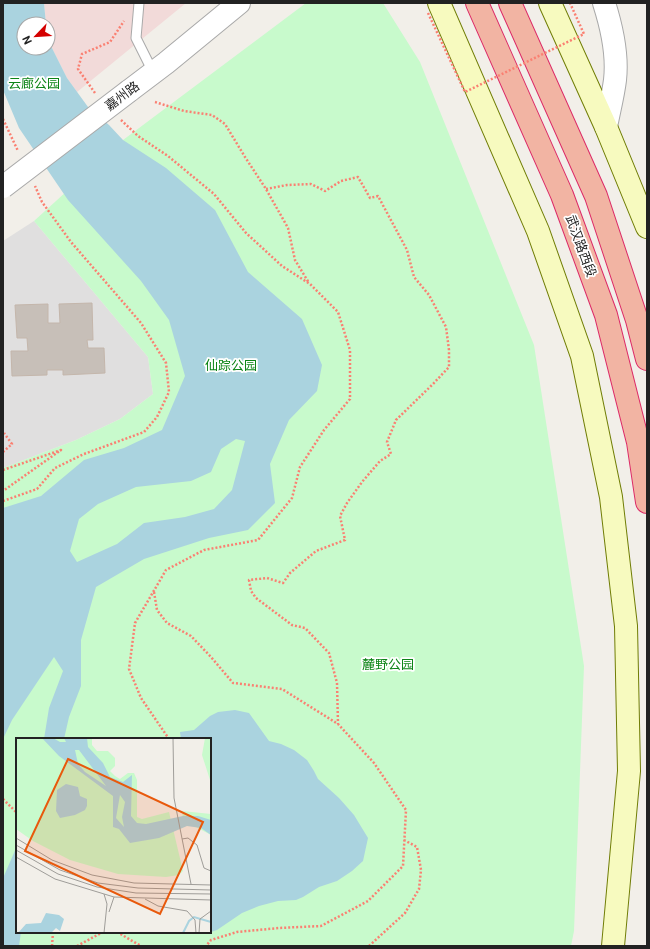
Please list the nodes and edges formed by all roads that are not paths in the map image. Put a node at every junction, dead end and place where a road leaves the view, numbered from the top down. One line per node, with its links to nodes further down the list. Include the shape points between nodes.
1 (139, 3): 8 (lane, via 136,38)
2 (239, 3): 8 (street, 嘉州路)
3 (477, 3): 13 (highway, 武汉路西段, via 562,195 606,315 638,442)
4 (510, 3): 12 (highway, via 596,196 637,320)
5 (550, 3): 9 (main road)
6 (604, 3): 9 (street, via 612,27 615,53 615,80)
7 (433, 8): 14 (main road, via 538,231 582,356 611,497 626,626 629,772)
8 (153, 72): 10 (street, 嘉州路, bridge)
9 (606, 127): 11 (main road)
10 (3, 187)
11 (647, 227)
12 (647, 359)
13 (647, 502)
14 (613, 946)

